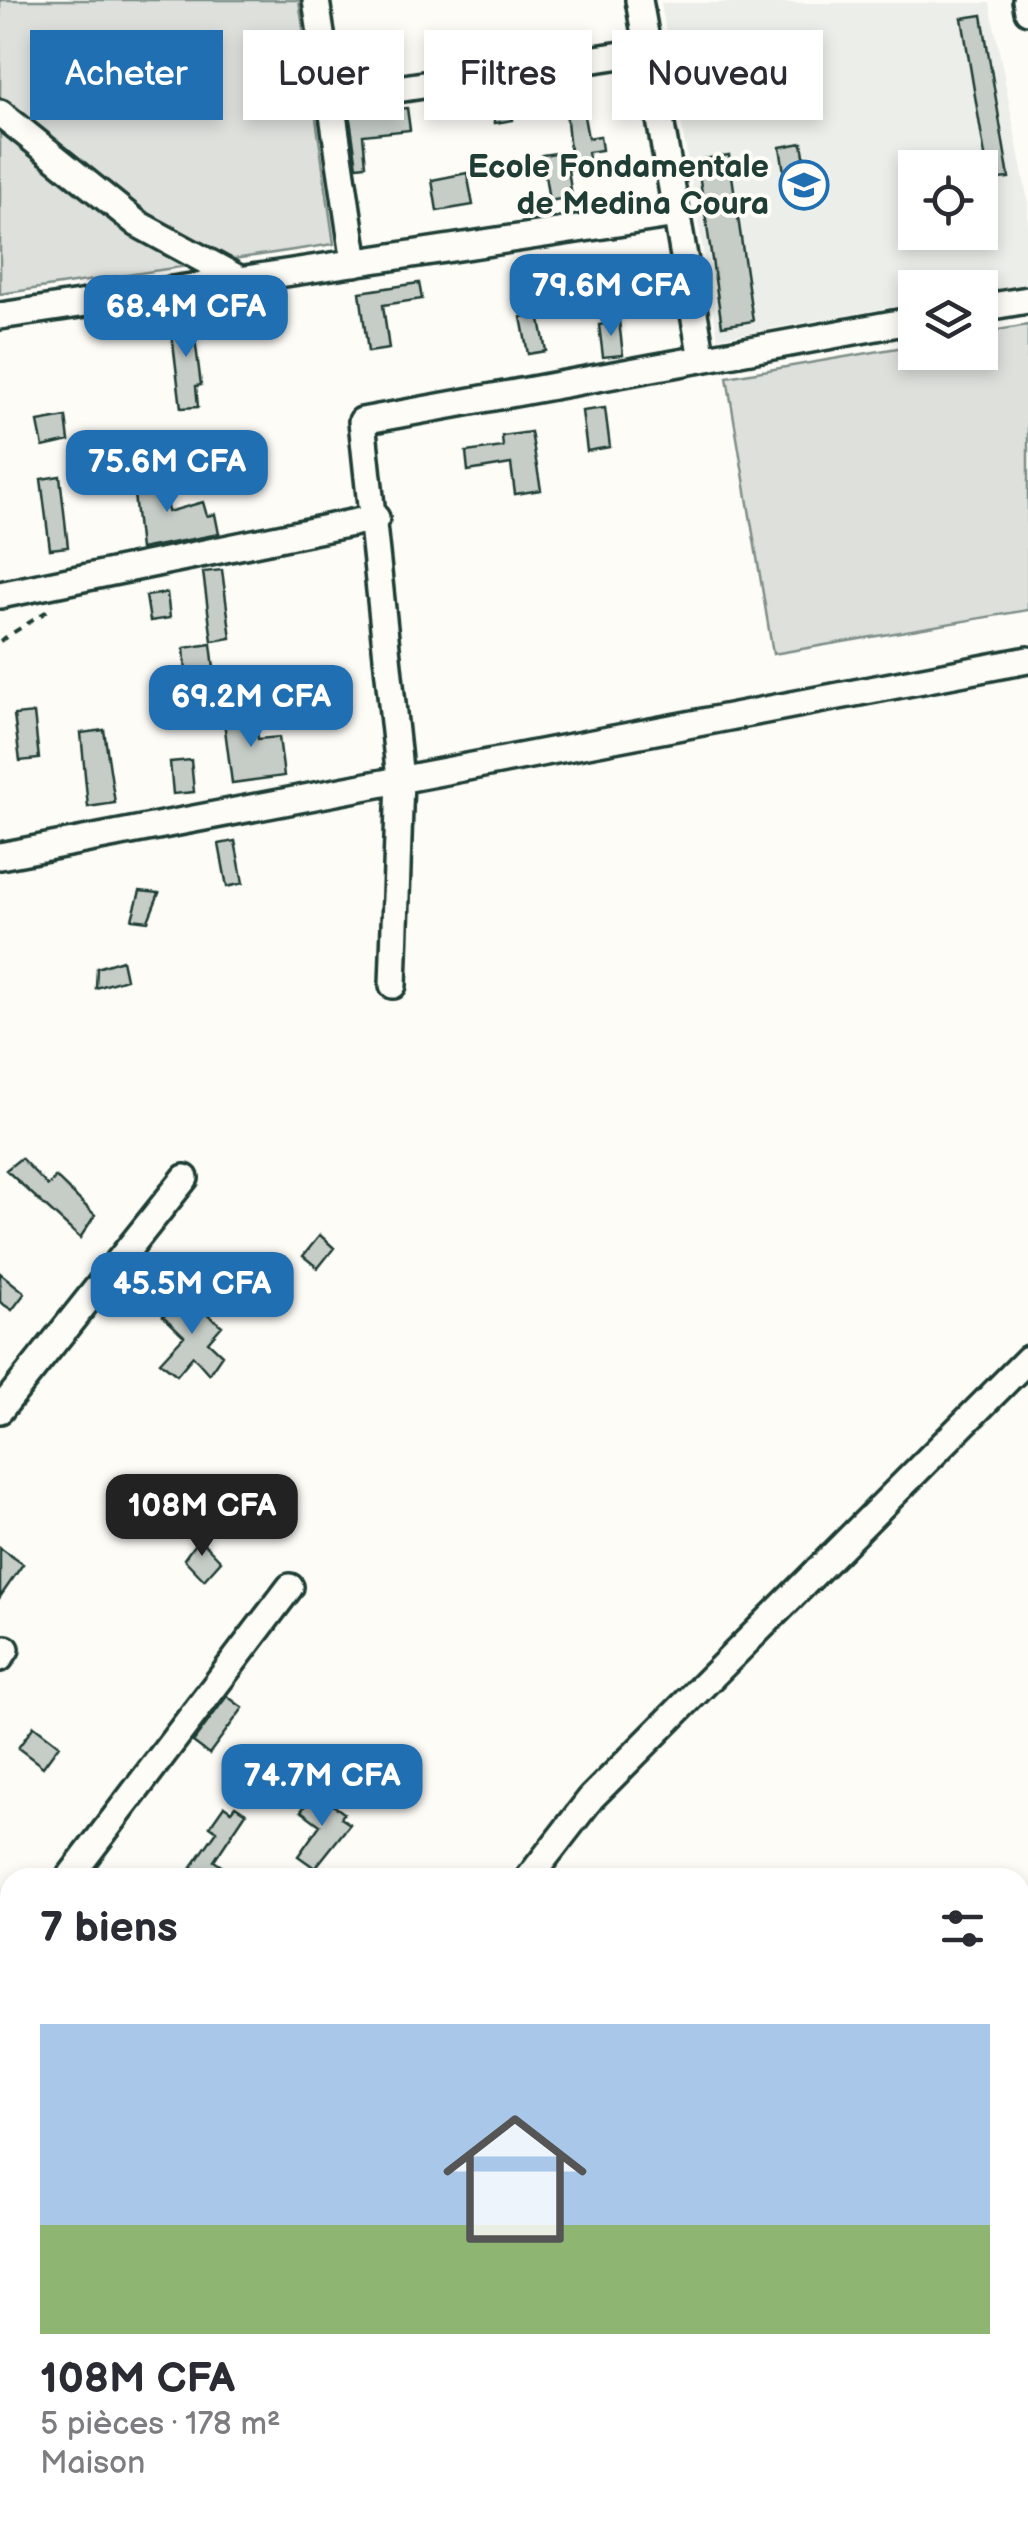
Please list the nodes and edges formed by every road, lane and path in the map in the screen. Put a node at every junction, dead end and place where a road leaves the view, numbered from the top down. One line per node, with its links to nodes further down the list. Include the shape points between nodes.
1 (316, 0): 5 (street)
2 (639, 0): 6 (street)
3 (1026, 0): 4 (street)
4 (1028, 11)
5 (321, 30)
6 (644, 30)
7 (612, 56): 8 (street)
8 (404, 88)
9 (0, 113): 14 (street, via 138,224)
10 (334, 120): 13 (street)
11 (660, 120): 12 (street)
12 (677, 214): 13 (street); 19 (street)
13 (355, 263): 14 (street)
14 (240, 280): 17 (street)
15 (1028, 300): 16 (street)
16 (998, 305)
17 (0, 316)
18 (898, 323): 19 (street)
19 (702, 359): 20 (street, via 362,421)
20 (376, 518): 21 (street); 23 (street)
21 (0, 596)
22 (1028, 660): 23 (street)
23 (400, 780): 24 (street); 25 (street)
24 (0, 856)
25 (393, 985)
26 (185, 1178): 28 (street)
27 (1028, 1359): 31 (street, via 591,1798)
28 (0, 1410)
29 (290, 1587): 30 (street)
30 (76, 1868)
31 (537, 1868)

